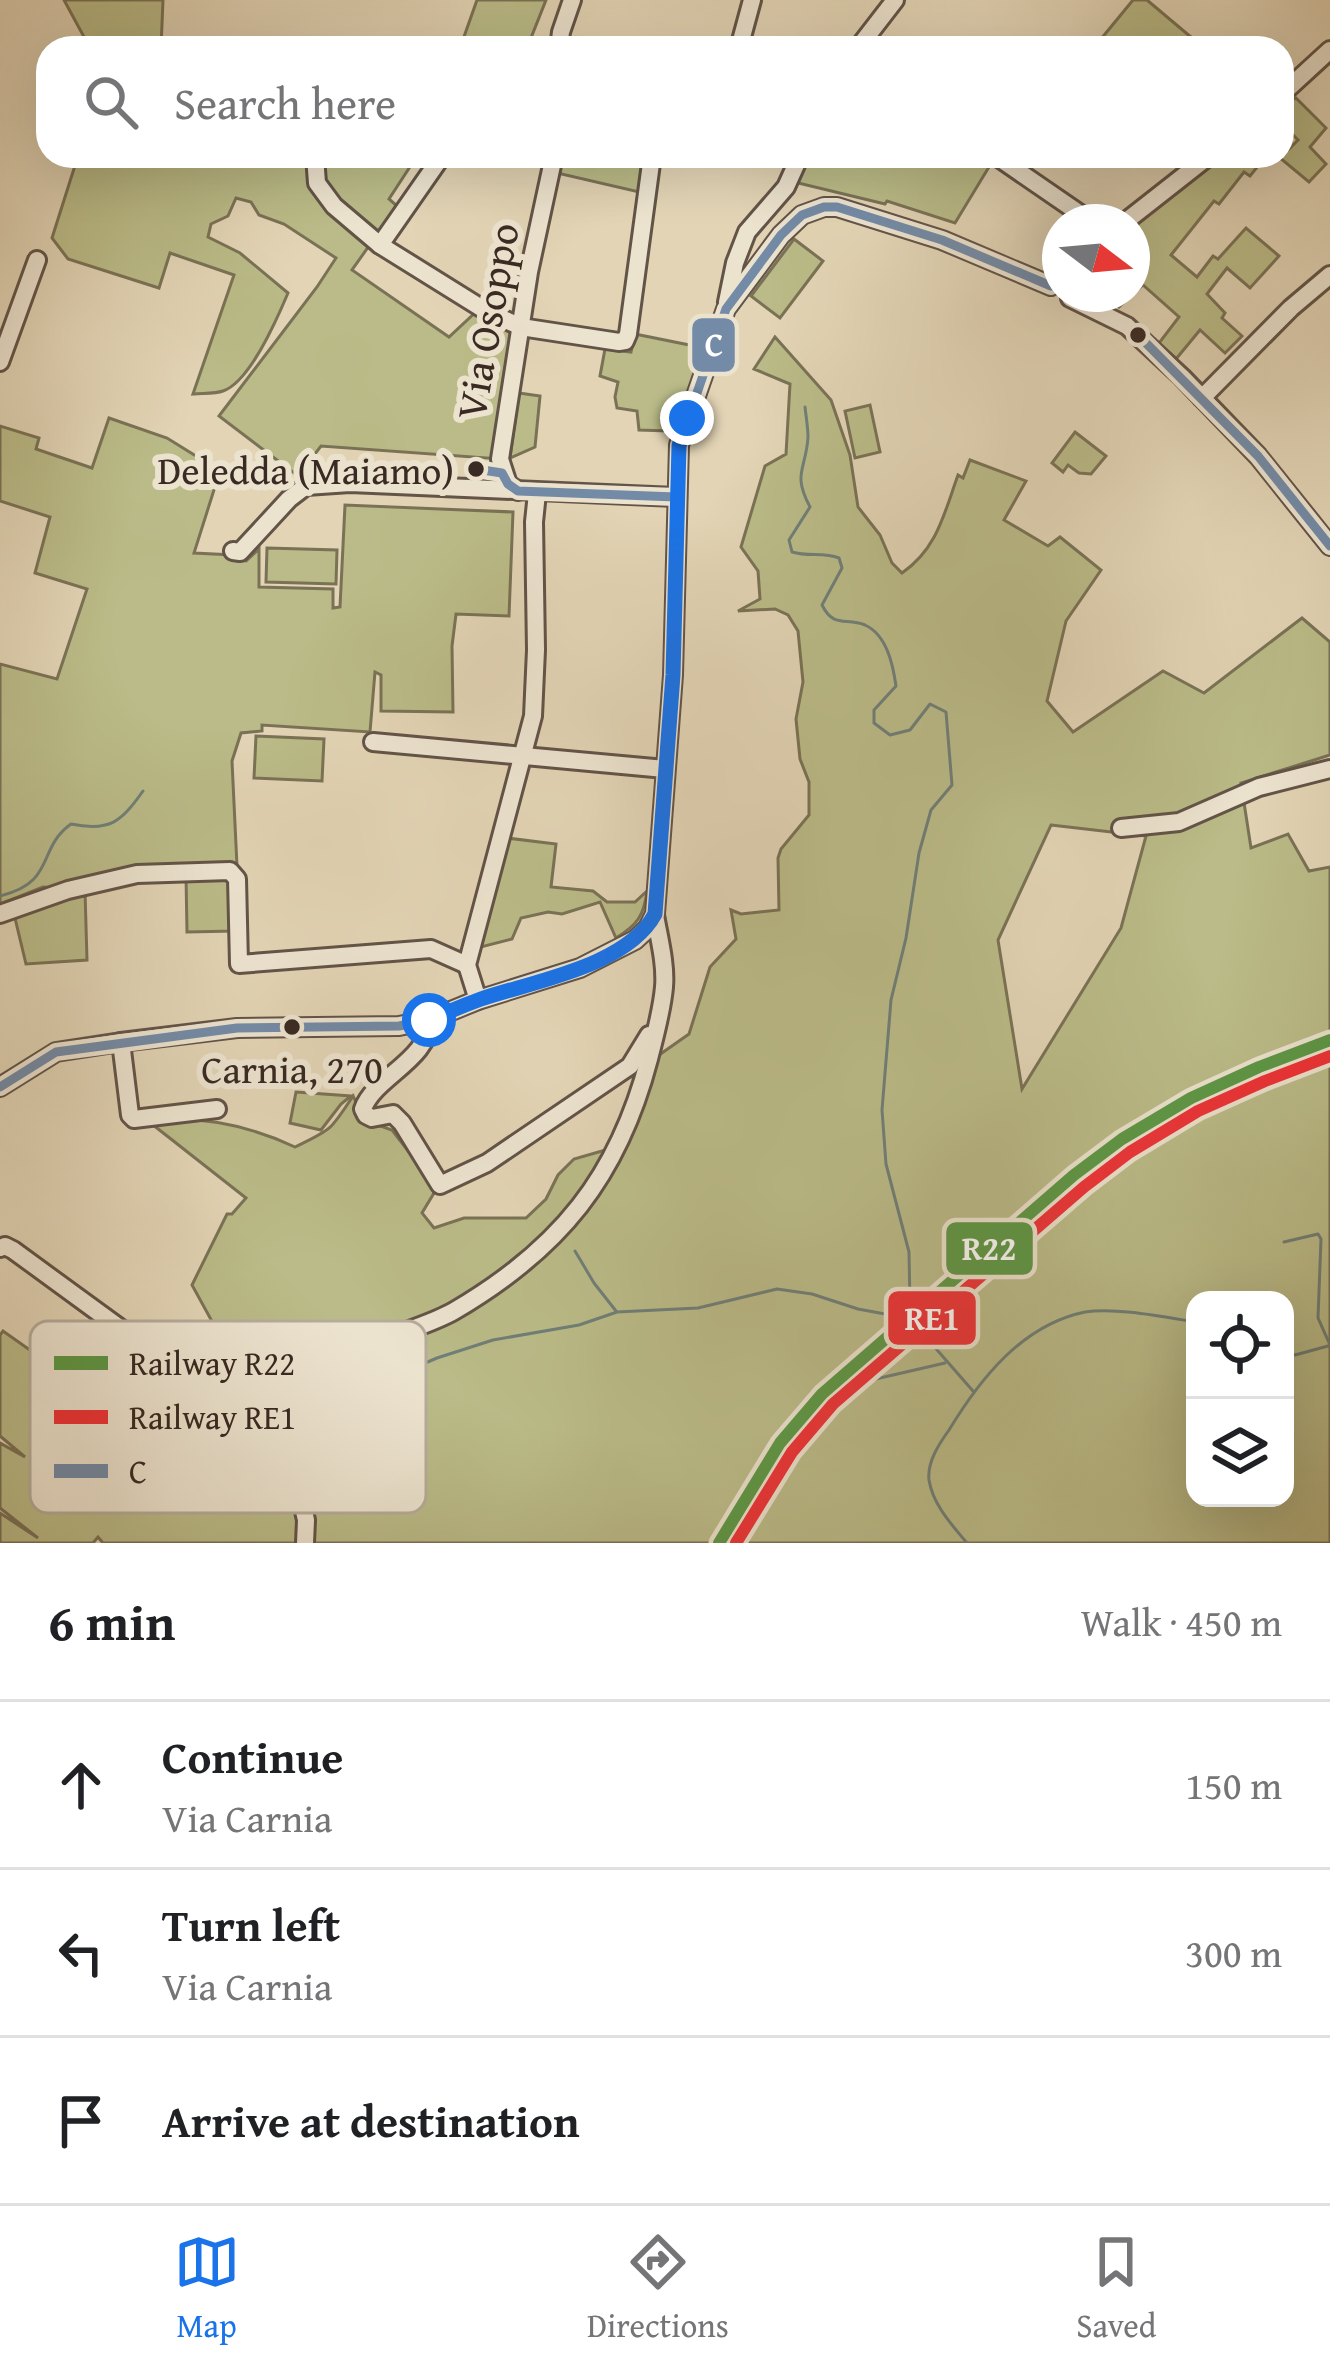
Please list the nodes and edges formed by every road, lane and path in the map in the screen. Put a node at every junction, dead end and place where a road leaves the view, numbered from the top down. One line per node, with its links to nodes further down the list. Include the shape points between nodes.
1 (572, 0): 4 (street)
2 (752, 0): 5 (street)
3 (895, 0): 6 (street)
4 (560, 36)
5 (742, 36)
6 (867, 36)
7 (1330, 50): 8 (street)
8 (1294, 83)
9 (316, 168): 18 (street, via 334,206)
10 (434, 168): 18 (street)
11 (551, 168): 24 (street, Via Osoppo)
12 (650, 168): 24 (street, via 626,341)
13 (795, 168): 22 (street, via 747,232)
14 (1013, 168): 16 (street)
15 (1194, 168): 17 (street)
16 (1066, 204)
17 (1148, 204)
18 (380, 245): 24 (street)
19 (37, 260): 25 (street)
20 (1330, 275): 26 (street)
21 (1042, 278): 22 (street, via 824,207 781,235)
22 (726, 309): 28 (street, via 679,446)
23 (1101, 312): 26 (street, via 1127,326)
24 (520, 327): 27 (street, Via Osoppo, via 500,459 508,484)
25 (0, 362)
26 (1202, 398): 29 (street)
27 (528, 492): 28 (street); 30 (street, via 306,486); 32 (street, Via Osoppo, via 534,694)
28 (676, 497): 33 (street)
29 (1330, 546)
30 (233, 551)
31 (373, 742): 32 (street)
32 (523, 755): 33 (street); 38 (street, Via Osoppo)
33 (665, 769): 37 (street)
34 (1330, 769): 35 (street, via 1259,787 1179,822)
35 (1121, 827)
36 (0, 914): 38 (street, via 137,874 230,871 238,879 239,964 431,949)
37 (655, 914): 39 (street, via 635,940 580,968); 40 (street, via 665,984)
38 (467, 965): 39 (street)
39 (478, 1000): 41 (street)
40 (659, 1019): 41 (street, via 630,1066 440,1185 393,1114 372,1118 363,1109 414,1053); 47 (street, via 622,1142 570,1222 536,1255)
41 (429, 1020): 42 (street)
42 (121, 1042): 43 (street, via 56,1052); 44 (street, via 134,1119)
43 (0, 1087)
44 (217, 1109)
45 (0, 1248): 46 (street)
46 (110, 1321)
47 (426, 1325)
48 (304, 1513): 49 (street)
49 (305, 1543)

